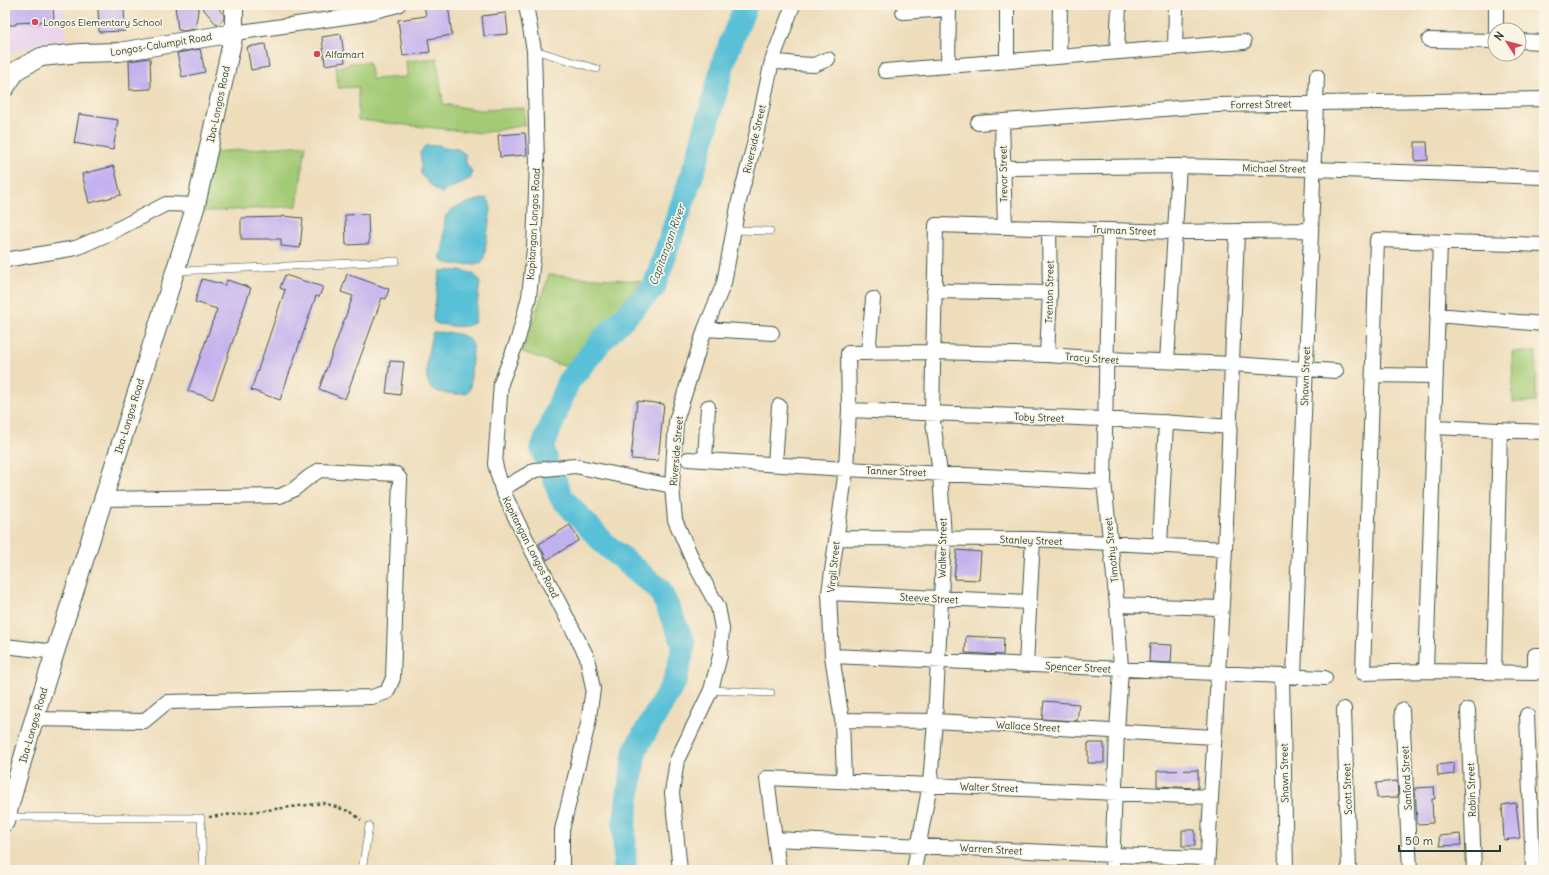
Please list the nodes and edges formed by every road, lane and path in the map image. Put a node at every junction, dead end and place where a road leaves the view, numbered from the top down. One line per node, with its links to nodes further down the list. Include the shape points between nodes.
1 (234, 5): 13 (street, Iba-Longos Road)
2 (398, 5): 13 (street, via 359,15)
3 (526, 5): 20 (street, Kapitangan Longos Road)
4 (793, 5): 24 (street, Riverside Street)
5 (1007, 5): 25 (street)
6 (1060, 5): 22 (street)
7 (1119, 5): 21 (street)
8 (1176, 5): 19 (street)
9 (1496, 5): 12 (street)
10 (948, 7): 11 (street); 26 (street)
11 (903, 12)
12 (1496, 22)
13 (234, 32): 27 (street, Longos-Calumpit Road, via 119,52 41,57); 40 (street, Iba-Longos Road)
14 (1430, 40): 15 (street)
15 (1487, 41)
16 (1527, 41): 18 (street)
17 (1244, 42): 19 (street)
18 (1544, 42)
19 (1175, 48): 21 (street)
20 (534, 50): 28 (lane); 90 (street, Kapitangan Longos Road, via 534,250 529,297 518,338 501,383 495,464)
21 (1117, 52): 22 (street)
22 (1059, 57): 25 (street)
23 (828, 59): 24 (street, via 814,65)
24 (772, 61): 44 (street, Riverside Street)
25 (1007, 61): 26 (street)
26 (948, 66): 29 (street)
27 (11, 68): 31 (street, Longos-Calumpit Road)
28 (597, 69)
29 (885, 71)
30 (1317, 76): 33 (street, Shawn Street)
31 (5, 88)
32 (1544, 99): 33 (street, Forrest Street)
33 (1316, 103): 34 (street, Forrest Street, via 1217,105); 38 (street, Shawn Street)
34 (1002, 121): 35 (street, Forrest Street); 37 (street, Trevor Street)
35 (978, 123)
36 (1179, 166): 37 (street, Michael Street); 38 (street, Michael Street); 49 (street)
37 (1003, 168): 42 (street, Trevor Street)
38 (1313, 169): 39 (street, Michael Street); 46 (street, Shawn Street)
39 (1544, 177)
40 (196, 204): 52 (street, via 166,204 76,248); 54 (street, Iba-Longos Road)
41 (936, 225): 42 (street, Truman Street); 55 (street, Walker Street)
42 (1004, 227): 43 (street, Truman Street)
43 (1049, 228): 45 (street, Truman Street); 56 (street, Trenton Street)
44 (733, 230): 47 (lane); 60 (street, Riverside Street, via 724,283)
45 (1109, 230): 49 (street, Truman Street); 66 (street, Timothy Street)
46 (1311, 230): 48 (street, Truman Street); 69 (street, Shawn Street)
47 (770, 231)
48 (1237, 231): 49 (street, Truman Street); 68 (street)
49 (1175, 232): 67 (street)
50 (1440, 242): 51 (street); 58 (street); 71 (street, via 1377,240)
51 (1544, 245)
52 (5, 260)
53 (396, 261): 54 (lane)
54 (174, 271): 91 (street, Iba-Longos Road)
55 (934, 290): 56 (street); 62 (street, Walker Street)
56 (1050, 293): 65 (street, Trenton Street)
57 (872, 299): 64 (street)
58 (1437, 315): 59 (street); 72 (street)
59 (1544, 324)
60 (706, 329): 61 (street); 89 (street, Riverside Street, via 676,421)
61 (772, 333)
62 (934, 352): 64 (street, Tracy Street); 65 (street, Tracy Street); 76 (street, Walker Street)
63 (848, 353): 64 (street, Tracy Street); 75 (street, Virgil Street)
64 (868, 353)
65 (1047, 355): 66 (street, Tracy Street)
66 (1107, 359): 67 (street, Tracy Street); 77 (street, Timothy Street)
67 (1167, 361): 68 (street, Tracy Street)
68 (1233, 364): 69 (street, Tracy Street); 79 (street)
69 (1306, 369): 70 (street, Tracy Street); 113 (street, Shawn Street)
70 (1336, 372)
71 (1373, 375): 72 (street); 110 (street, via 1363,674)
72 (1436, 376): 80 (street)
73 (779, 406): 85 (street)
74 (708, 407): 84 (street)
75 (849, 410): 76 (street, Toby Street); 86 (street, Virgil Street)
76 (932, 414): 77 (street, Toby Street); 87 (street, Walker Street)
77 (1105, 419): 78 (street, Toby Street); 88 (street, Timothy Street)
78 (1166, 422): 79 (street, Toby Street); 96 (street)
79 (1230, 427): 97 (street)
80 (1434, 427): 81 (street); 110 (street)
81 (1500, 430): 82 (street); 111 (street)
82 (1544, 432)
83 (688, 459): 84 (street, Tanner Street)
84 (705, 460): 85 (street, Tanner Street)
85 (775, 464): 86 (street, Tanner Street)
86 (846, 469): 87 (street, Tanner Street); 92 (street, Virgil Street)
87 (940, 473): 88 (street, Tanner Street); 93 (street, Walker Street)
88 (1104, 482): 95 (street, Timothy Street)
89 (672, 486): 90 (street, via 575,466 535,470); 115 (street, Riverside Street, via 675,520 718,607 722,628 720,656)
90 (502, 489): 139 (street, Kapitangan Longos Road, via 587,657 593,689 588,724 562,830)
91 (103, 499): 104 (street, Iba-Longos Road); 121 (street, via 280,496 293,490 320,470 396,474 400,479 393,678 386,692 372,698 167,702 144,721)
92 (836, 538): 93 (street, Stanley Street); 98 (street, Virgil Street)
93 (944, 538): 94 (street, Stanley Street); 99 (street, Walker Street)
94 (1033, 539): 95 (street, Stanley Street); 100 (street)
95 (1110, 542): 96 (street, Stanley Street); 101 (street, Timothy Street)
96 (1160, 546): 97 (street, Stanley Street)
97 (1225, 549): 102 (street)
98 (829, 593): 99 (street, Steeve Street); 106 (street, Virgil Street)
99 (940, 599): 100 (street, Steeve Street); 107 (street, Walker Street)
100 (1030, 602): 108 (street)
101 (1117, 605): 102 (street); 109 (street, Timothy Street)
102 (1221, 608): 112 (street)
103 (5, 646): 104 (street)
104 (55, 652): 121 (street, Iba-Longos Road)
105 (1544, 655): 111 (street, via 1535,655 1535,673)
106 (832, 656): 107 (street, Spencer Street); 122 (street, Virgil Street)
107 (938, 660): 108 (street, Spencer Street); 123 (street, Walker Street)
108 (1026, 664): 109 (street, Spencer Street)
109 (1121, 669): 112 (street, Spencer Street); 124 (street, Timothy Street)
110 (1426, 671): 111 (street)
111 (1494, 672)
112 (1218, 673): 113 (street, Spencer Street); 125 (street)
113 (1288, 676): 114 (street, Spencer Street); 144 (street, Shawn Street)
114 (1325, 678)
115 (710, 690): 116 (lane); 140 (street, Riverside Street, via 677,760 672,793)
116 (771, 693)
117 (1344, 709): 145 (street, Scott Street)
118 (1402, 710): 146 (street, Sanford Street)
119 (1468, 710): 147 (street, Robin Street)
120 (1527, 715): 148 (street)
121 (34, 719): 131 (street, Iba-Longos Road)
122 (842, 720): 123 (street, Wallace Street); 126 (street, Virgil Street)
123 (935, 721): 124 (street, Wallace Street); 127 (street, Walker Street)
124 (1117, 731): 125 (street, Wallace Street); 128 (street, Timothy Street)
125 (1214, 736): 129 (street)
126 (844, 780): 127 (street, Walter Street); 133 (street, Walter Street, via 767,778)
127 (930, 784): 128 (street, Walter Street); 134 (street, Walker Street)
128 (1115, 792): 129 (street, Walter Street); 135 (street, Timothy Street)
129 (1211, 797): 136 (street)
130 (201, 818): 131 (lane); 132 (path, via 324,803 351,812); 137 (lane)
131 (6, 820)
132 (369, 826): 138 (lane)
133 (775, 839): 134 (street, Warren Street); 141 (street)
134 (918, 846): 135 (street, Warren Street); 142 (street, Walker Street)
135 (1113, 856): 136 (street, Warren Street); 143 (street, Timothy Street)
136 (1207, 864)
137 (203, 870)
138 (362, 870)
139 (562, 870)
140 (680, 870)
141 (779, 870)
142 (914, 870)
143 (1112, 870)
144 (1286, 870)
145 (1349, 870)
146 (1410, 870)
147 (1474, 870)
148 (1533, 870)

